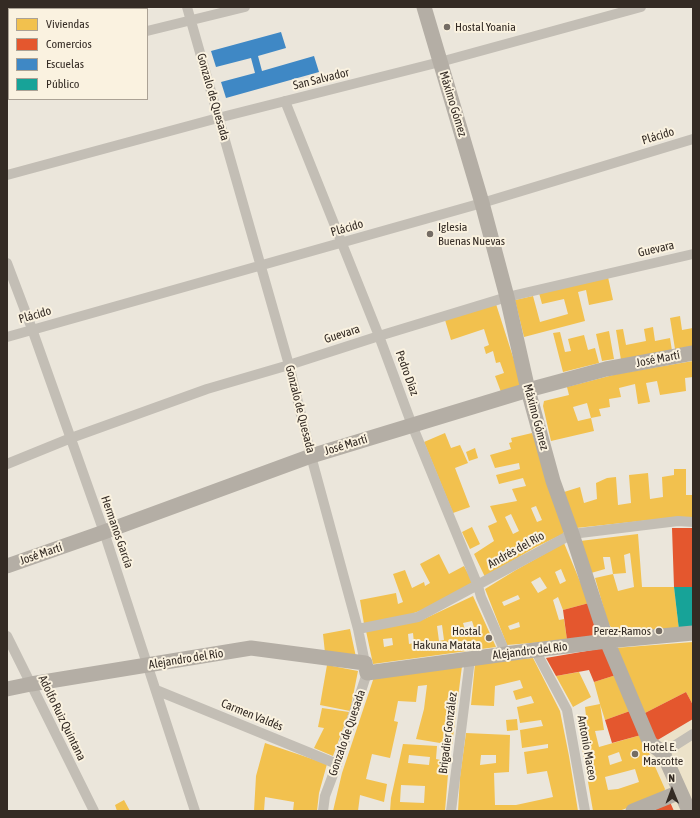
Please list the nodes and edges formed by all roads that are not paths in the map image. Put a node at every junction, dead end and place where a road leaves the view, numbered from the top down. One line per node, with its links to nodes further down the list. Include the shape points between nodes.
1 (187, 7): 5 (street, Gonzalo de Quesada)
2 (245, 7): 5 (street)
3 (424, 7): 7 (street, Máximo Gómez)
4 (640, 7): 7 (street, San Salvador)
5 (191, 20): 6 (street); 9 (street, Gonzalo de Quesada)
6 (148, 30)
7 (440, 62): 8 (street, San Salvador); 12 (street, Máximo Gómez)
8 (285, 101): 9 (street, San Salvador); 13 (street, Pedro Díaz)
9 (218, 118): 11 (street, San Salvador); 16 (street, Gonzalo de Quesada)
10 (693, 139): 12 (street, Plácido)
11 (7, 175)
12 (482, 202): 13 (street, Plácido); 17 (street, Máximo Gómez)
13 (341, 243): 16 (street, Plácido); 19 (street, Pedro Díaz)
14 (693, 254): 17 (street, Guevara)
15 (7, 263): 18 (street, Hermanos García)
16 (260, 266): 18 (street, Plácido); 22 (street, Gonzalo de Quesada)
17 (506, 298): 19 (street, Guevara); 23 (street, Máximo Gómez)
18 (32, 329): 20 (street, Plácido); 25 (street, Hermanos García)
19 (379, 336): 22 (street, Guevara); 24 (street, Pedro Díaz)
20 (7, 337)
21 (693, 352): 23 (street, José Martí, via 606,369)
22 (289, 364): 25 (street, Guevara, via 207,389); 26 (street, Gonzalo de Quesada)
23 (528, 390): 24 (street, José Martí); 30 (street, Máximo Gómez, via 553,481)
24 (412, 425): 26 (street, José Martí); 32 (street, Pedro Díaz)
25 (71, 438): 27 (street, Guevara); 29 (street, Hermanos García)
26 (311, 456): 29 (street, José Martí); 33 (street, Gonzalo de Quesada)
27 (7, 464)
28 (693, 522): 30 (street, Andrés del Río, via 678,521)
29 (104, 532): 31 (street, José Martí); 40 (street, Hermanos García)
30 (572, 534): 32 (street, Andrés del Río); 36 (street, Máximo Gómez)
31 (7, 566)
32 (478, 586): 33 (street, Andrés del Río, via 418,618); 38 (street, Pedro Díaz)
33 (358, 629): 41 (street, Gonzalo de Quesada)
34 (693, 633): 36 (street, Alejandro del Río)
35 (7, 636): 42 (street, Adolfo Ruiz Quintana)
36 (607, 641): 37 (street, Alejandro del Río); 46 (street, Máximo Gómez, via 650,743)
37 (535, 650): 38 (street, Alejandro del Río); 53 (street, Antonio Maceo, via 568,710)
38 (506, 654): 39 (street, Alejandro del Río)
39 (470, 659): 41 (street, Alejandro del Río); 52 (street, Brigadier González)
40 (148, 665): 41 (street, Alejandro del Río, via 251,648); 42 (street, Alejandro del Río); 44 (street, Hermanos García)
41 (366, 668): 47 (street, Gonzalo de Quesada)
42 (31, 684): 43 (street, Alejandro del Río); 49 (street, Adolfo Ruiz Quintana)
43 (7, 689)
44 (156, 690): 47 (street, Carmen Valdés); 50 (street, Hermanos García)
45 (693, 734): 46 (street)
46 (663, 753): 48 (street, Máximo Gómez)
47 (337, 764): 51 (street, Gonzalo de Quesada, via 325,796)
48 (680, 792): 54 (street); 55 (street, Máximo Gómez)
49 (94, 811)
50 (195, 811)
51 (323, 811)
52 (451, 811)
53 (585, 811)
54 (633, 811)
55 (689, 811)

